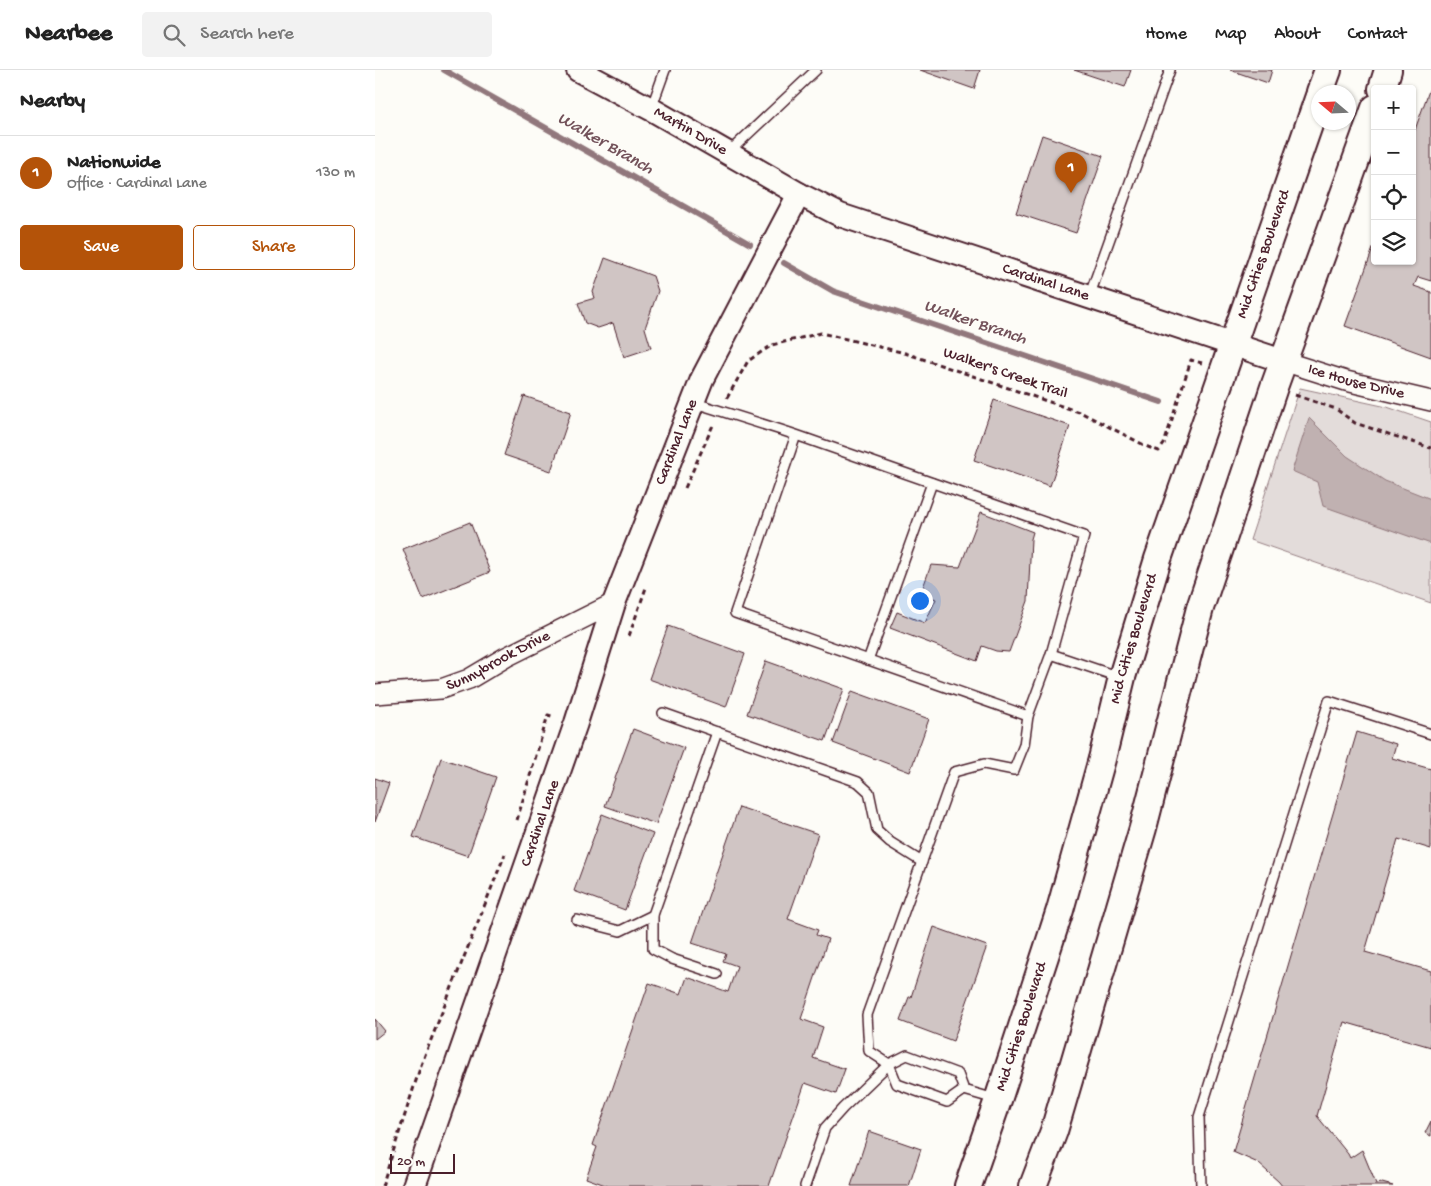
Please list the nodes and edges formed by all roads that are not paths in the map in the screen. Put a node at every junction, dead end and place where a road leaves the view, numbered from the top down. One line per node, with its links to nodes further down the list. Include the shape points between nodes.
1 (578, 70): 9 (street, Martin Drive)
2 (665, 70): 9 (lane)
3 (815, 70): 12 (lane)
4 (1170, 70): 14 (lane)
5 (1328, 70): 7 (main road)
6 (1388, 70): 8 (main road)
7 (1323, 85)
8 (1383, 85)
9 (651, 108): 12 (street, Martin Drive)
10 (1311, 119): 15 (main road, Mid Cities Boulevard)
11 (1371, 119): 16 (main road)
12 (729, 152): 13 (street, Martin Drive)
13 (799, 194): 14 (street, Cardinal Lane, via 840,215); 18 (street, Cardinal Lane)
14 (1089, 297): 15 (street, Cardinal Lane)
15 (1232, 344): 16 (street, Cardinal Lane); 24 (main road, Mid Cities Boulevard, via 1158,559)
16 (1283, 361): 17 (street, Ice House Drive, via 1346,381); 40 (main road, via 1200,608 1143,828 1055,1131)
17 (1431, 401)
18 (692, 402): 19 (lane); 21 (street, Cardinal Lane)
19 (796, 435): 20 (lane); 23 (lane, via 735,613)
20 (932, 483): 22 (lane, via 1084,536); 23 (lane)
21 (614, 603): 25 (street, Sunnybrook Drive, via 469,679 441,689); 37 (street, Cardinal Lane, via 576,723)
22 (1051, 654): 24 (lane); 27 (lane)
23 (868, 660): 27 (lane)
24 (1122, 678): 36 (main road, Mid Cities Boulevard, via 1103,759 1060,910)
25 (375, 694)
26 (663, 714): 28 (lane)
27 (1028, 716): 30 (lane, via 1024,744 1014,770 984,764 954,772)
28 (717, 732): 30 (lane, via 858,782 869,792 877,830); 31 (lane)
29 (1431, 734): 41 (lane, via 1329,701 1199,1117)
30 (922, 862): 34 (lane, via 867,1015 869,1051)
31 (653, 915): 32 (lane, via 620,931); 33 (lane, via 653,949)
32 (577, 920)
33 (717, 974)
34 (889, 1064): 35 (lane, via 907,1055 958,1074); 35 (lane, via 897,1084 947,1102); 38 (lane, via 825,1128)
35 (964, 1090): 36 (lane)
36 (998, 1100): 39 (main road, Mid Cities Boulevard)
37 (414, 1186)
38 (805, 1186)
39 (968, 1186)
40 (1033, 1186)
41 (1201, 1186)

